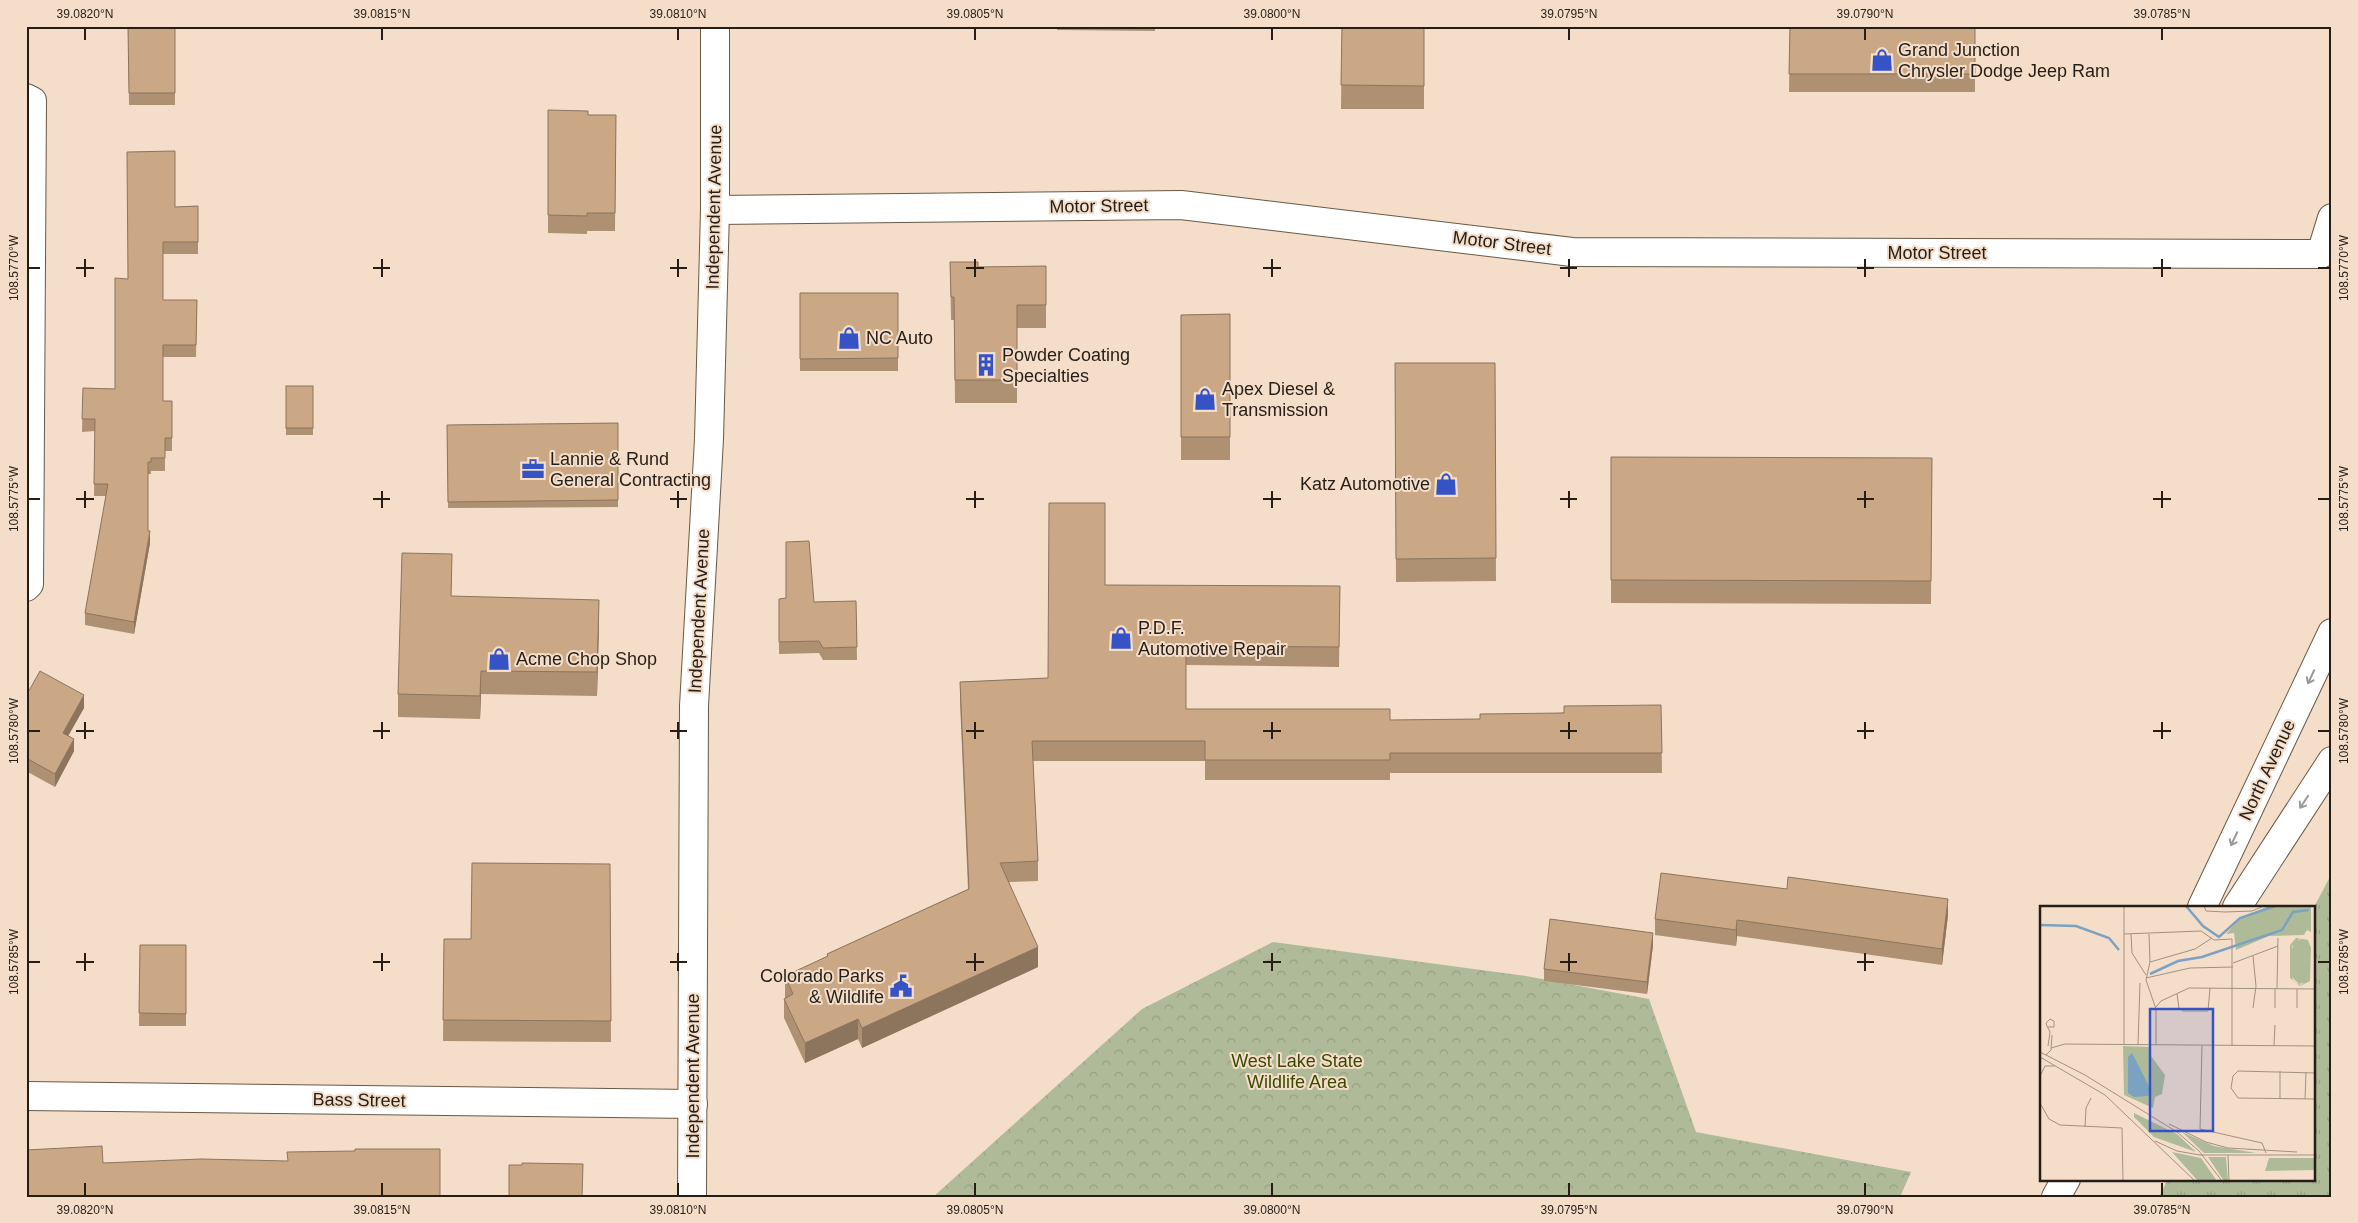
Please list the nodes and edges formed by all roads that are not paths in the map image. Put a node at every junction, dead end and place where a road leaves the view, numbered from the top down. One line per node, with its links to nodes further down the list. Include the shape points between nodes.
1 (715, 26): 3 (main road, Independent Avenue)
2 (26, 98): 5 (main road, via 32,101 29,584)
3 (715, 210): 4 (main road, Motor Street, via 1180,205 1572,252 2321,254); 11 (main road, Independent Avenue, via 709,439 694,706)
4 (2332, 218)
5 (26, 588)
6 (2332, 632): 8 (main road, North Avenue, one-way to 8)
7 (2332, 761): 9 (main road, one-way to 9)
8 (2202, 906)
9 (2238, 906)
10 (26, 1096): 11 (main road, Bass Street)
11 (693, 1104): 13 (main road, Independent Avenue)
12 (2065, 1180): 14 (main road)
13 (692, 1197)
14 (2056, 1197)

